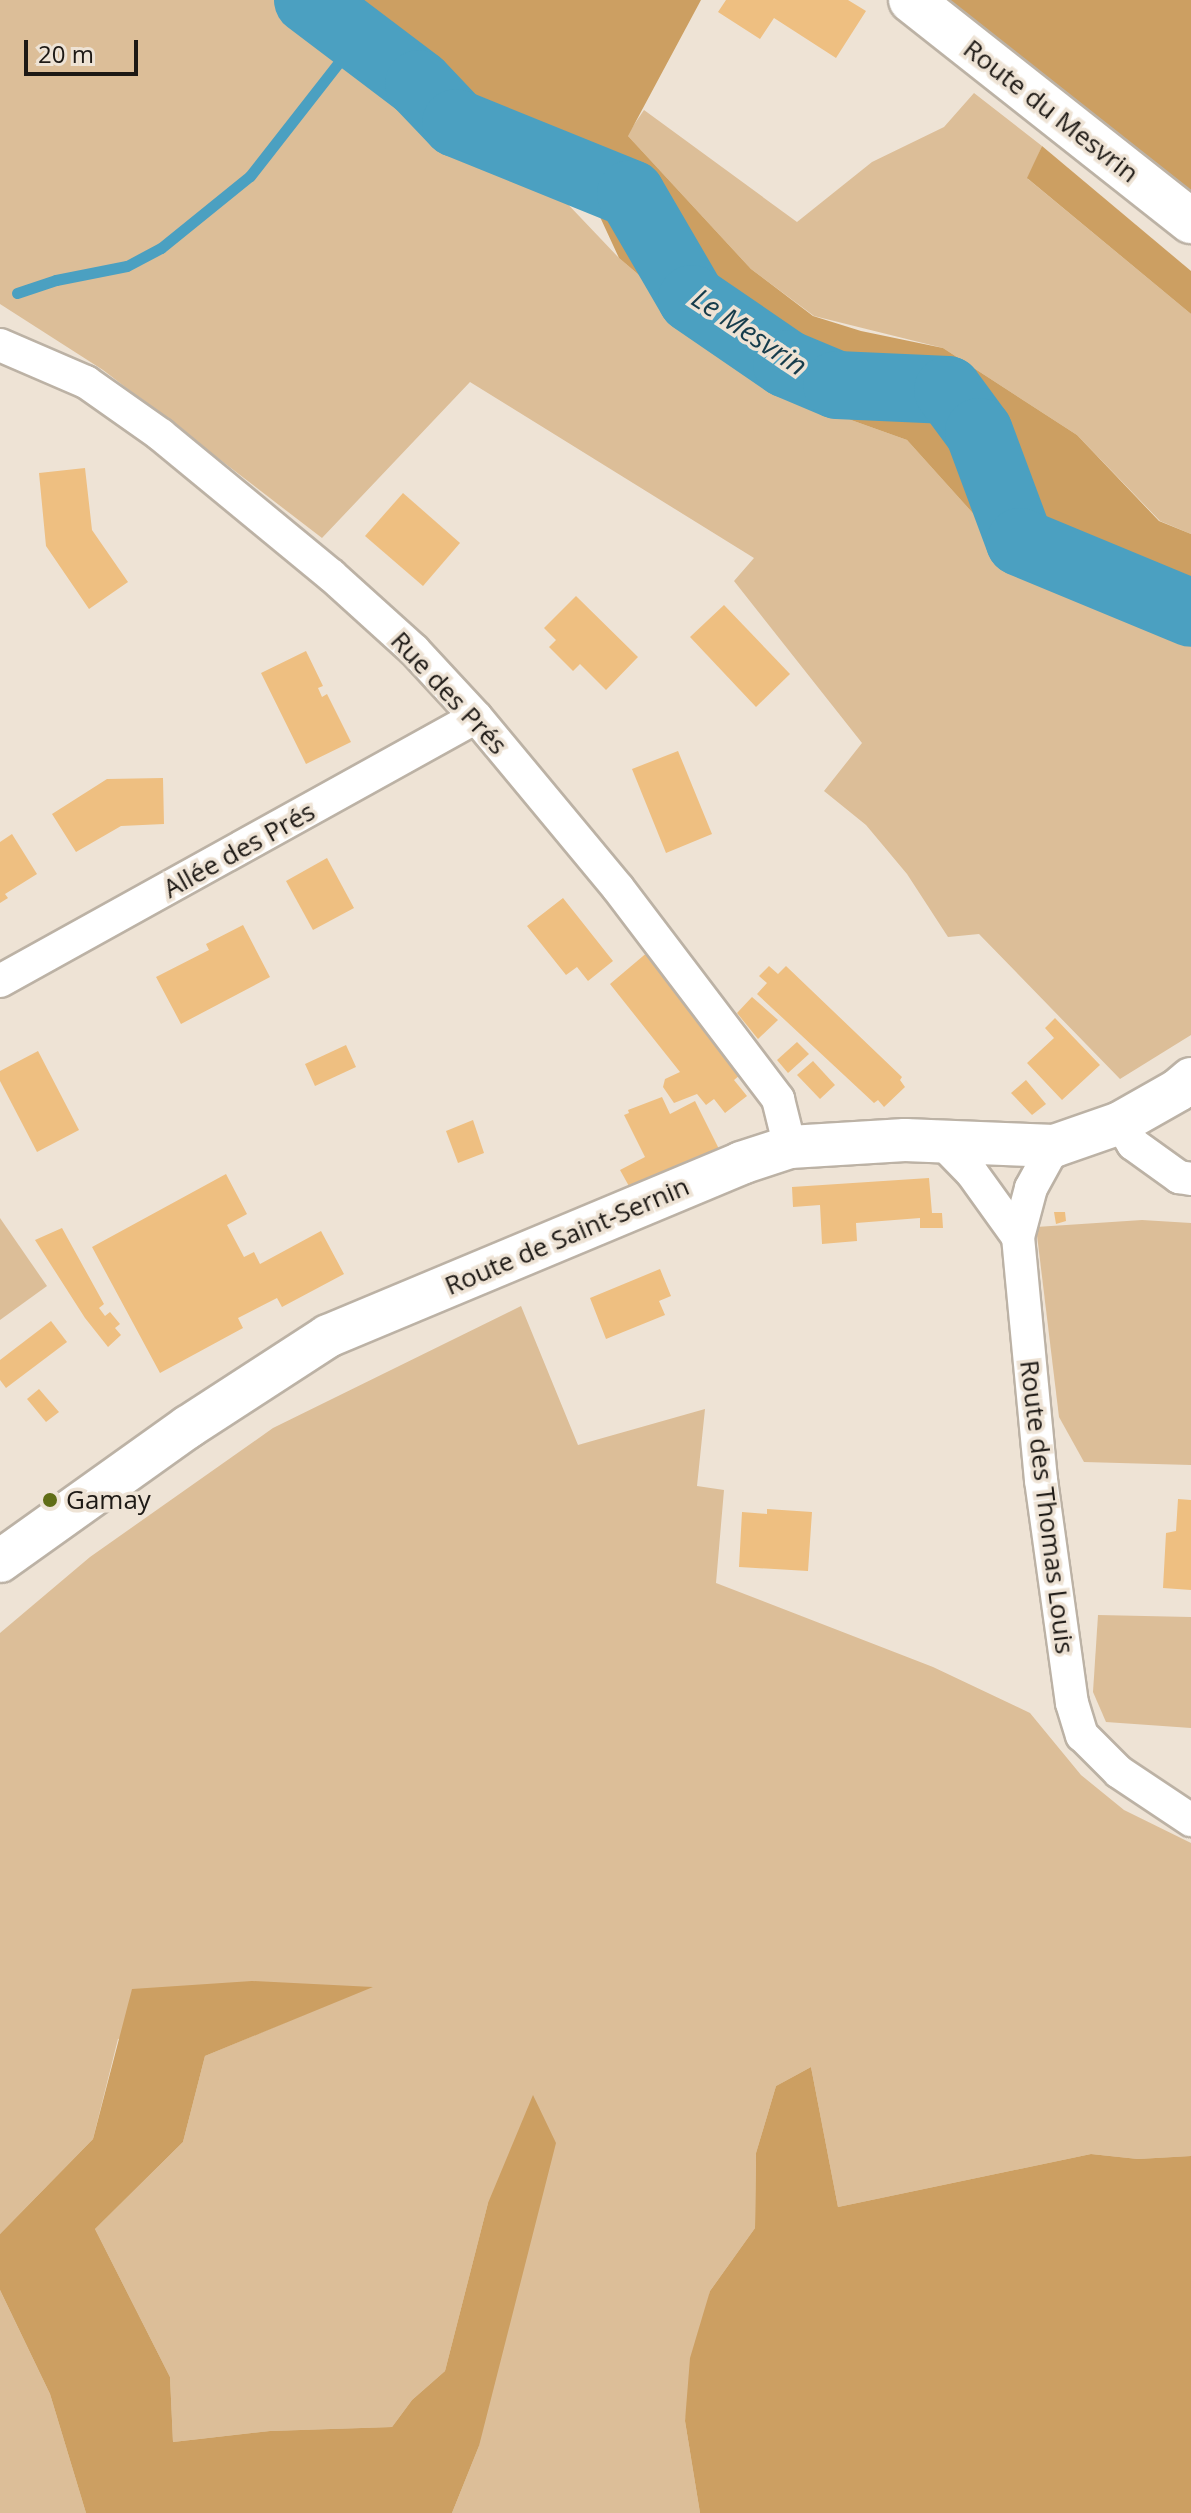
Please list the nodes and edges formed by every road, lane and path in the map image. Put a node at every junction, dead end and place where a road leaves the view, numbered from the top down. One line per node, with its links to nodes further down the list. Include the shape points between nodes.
1 (911, 0): 2 (main road, Route du Mesvrin)
2 (1191, 221)
3 (0, 345): 4 (street, Rue des Prés, via 86,382 161,435 331,575 414,650)
4 (476, 717): 5 (street, Allée des Prés); 10 (street, Rue des Prés, via 618,888 778,1099)
5 (0, 981)
6 (1191, 1079): 7 (street, Route de Saint-Sernin)
7 (1120, 1123): 9 (street, Route de Saint-Sernin); 11 (street, via 1133,1144 1179,1177)
8 (942, 1142): 9 (street, Route de Saint-Sernin); 10 (street, Route de Saint-Sernin); 12 (street, via 972,1173)
9 (1054, 1146): 12 (street, Route des Thomas Louis, via 1031,1188)
10 (790, 1147): 13 (street, Route de Saint-Sernin, via 328,1336 188,1427)
11 (1191, 1179)
12 (1018, 1237): 14 (street, Route des Thomas Louis, via 1041,1480 1066,1666 1082,1735 1119,1772)
13 (0, 1561)
14 (1191, 1820)

